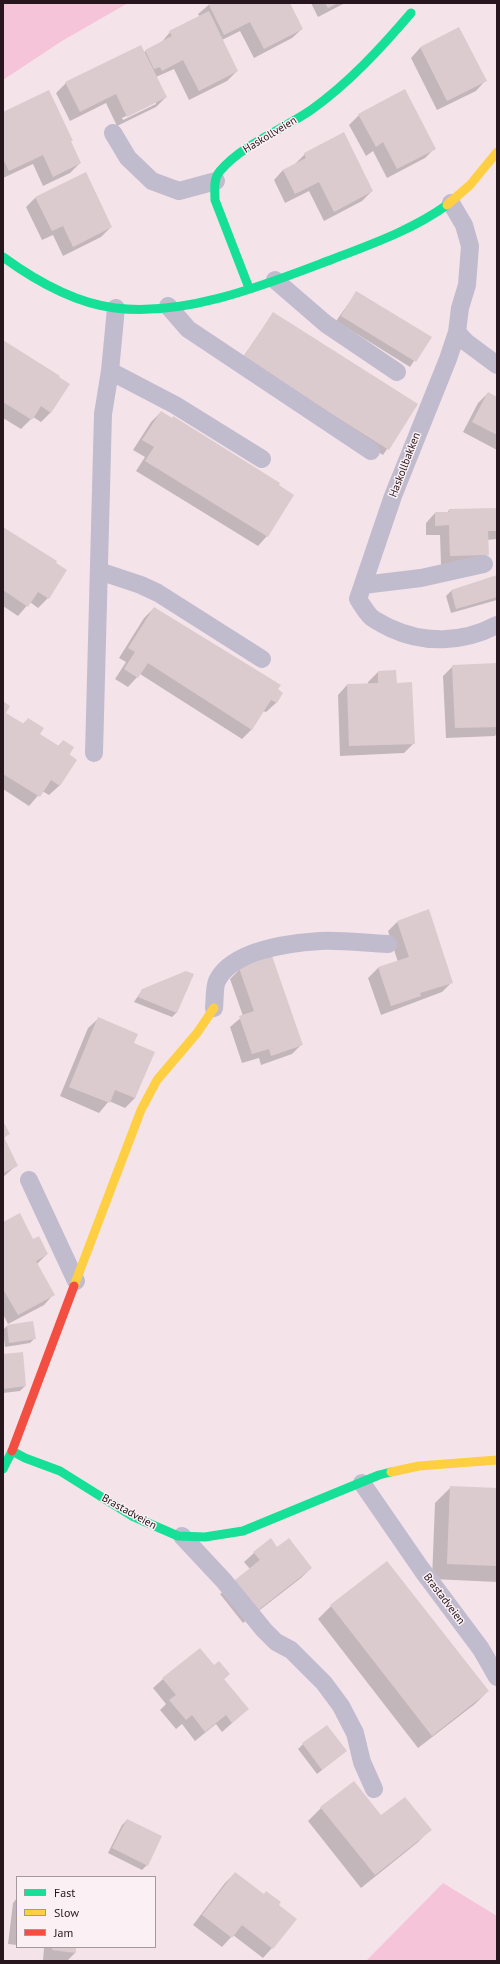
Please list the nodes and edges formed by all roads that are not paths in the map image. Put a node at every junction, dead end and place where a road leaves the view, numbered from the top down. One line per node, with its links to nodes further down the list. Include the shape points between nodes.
1 (411, 13): 4 (street, Haskollveien, via 383,47 324,99 296,120 232,158 219,173)
2 (113, 133): 4 (lane, via 128,158 152,181 179,191)
3 (497, 152): 5 (street, via 479,175)
4 (216, 181): 8 (street, via 215,200)
5 (451, 203): 7 (street, via 418,224 385,240); 11 (lane, Haskollbakken, via 464,225 470,246 468,278)
6 (3, 256): 10 (street, via 30,275 60,291)
7 (275, 280): 8 (street); 14 (lane, via 326,324)
8 (249, 288): 9 (street, via 213,299)
9 (168, 306): 10 (street, via 147,309); 15 (lane, via 188,330)
10 (116, 308): 13 (lane)
11 (457, 332): 12 (lane); 19 (lane, Haskollbakken, via 395,488)
12 (497, 365)
13 (110, 371): 16 (lane, via 175,405); 18 (lane, via 103,414)
14 (397, 372)
15 (371, 450)
16 (262, 459)
17 (484, 564): 19 (lane)
18 (99, 570): 21 (lane, via 158,593); 22 (lane)
19 (361, 592): 20 (lane, via 371,617 399,632 417,637 455,639)
20 (497, 625)
21 (262, 659)
22 (94, 752)
23 (388, 944): 24 (lane, via 320,941 256,952 233,963 217,981)
24 (214, 1008): 26 (street, via 197,1033 157,1080 141,1110)
25 (29, 1180): 26 (lane)
26 (76, 1281): 27 (street)
27 (12, 1451): 29 (street); 31 (street, Brastadveien, via 60,1471 132,1516)
28 (497, 1460): 30 (street, Brastadveien, via 419,1466 379,1475)
29 (3, 1469)
30 (362, 1483): 31 (street, Brastadveien, via 243,1531 205,1537); 32 (lane, Brastadveien, via 481,1649)
31 (182, 1536): 33 (lane, via 224,1581 264,1630 276,1642 291,1650 324,1682 355,1732 362,1762)
32 (497, 1678)
33 (374, 1789)

